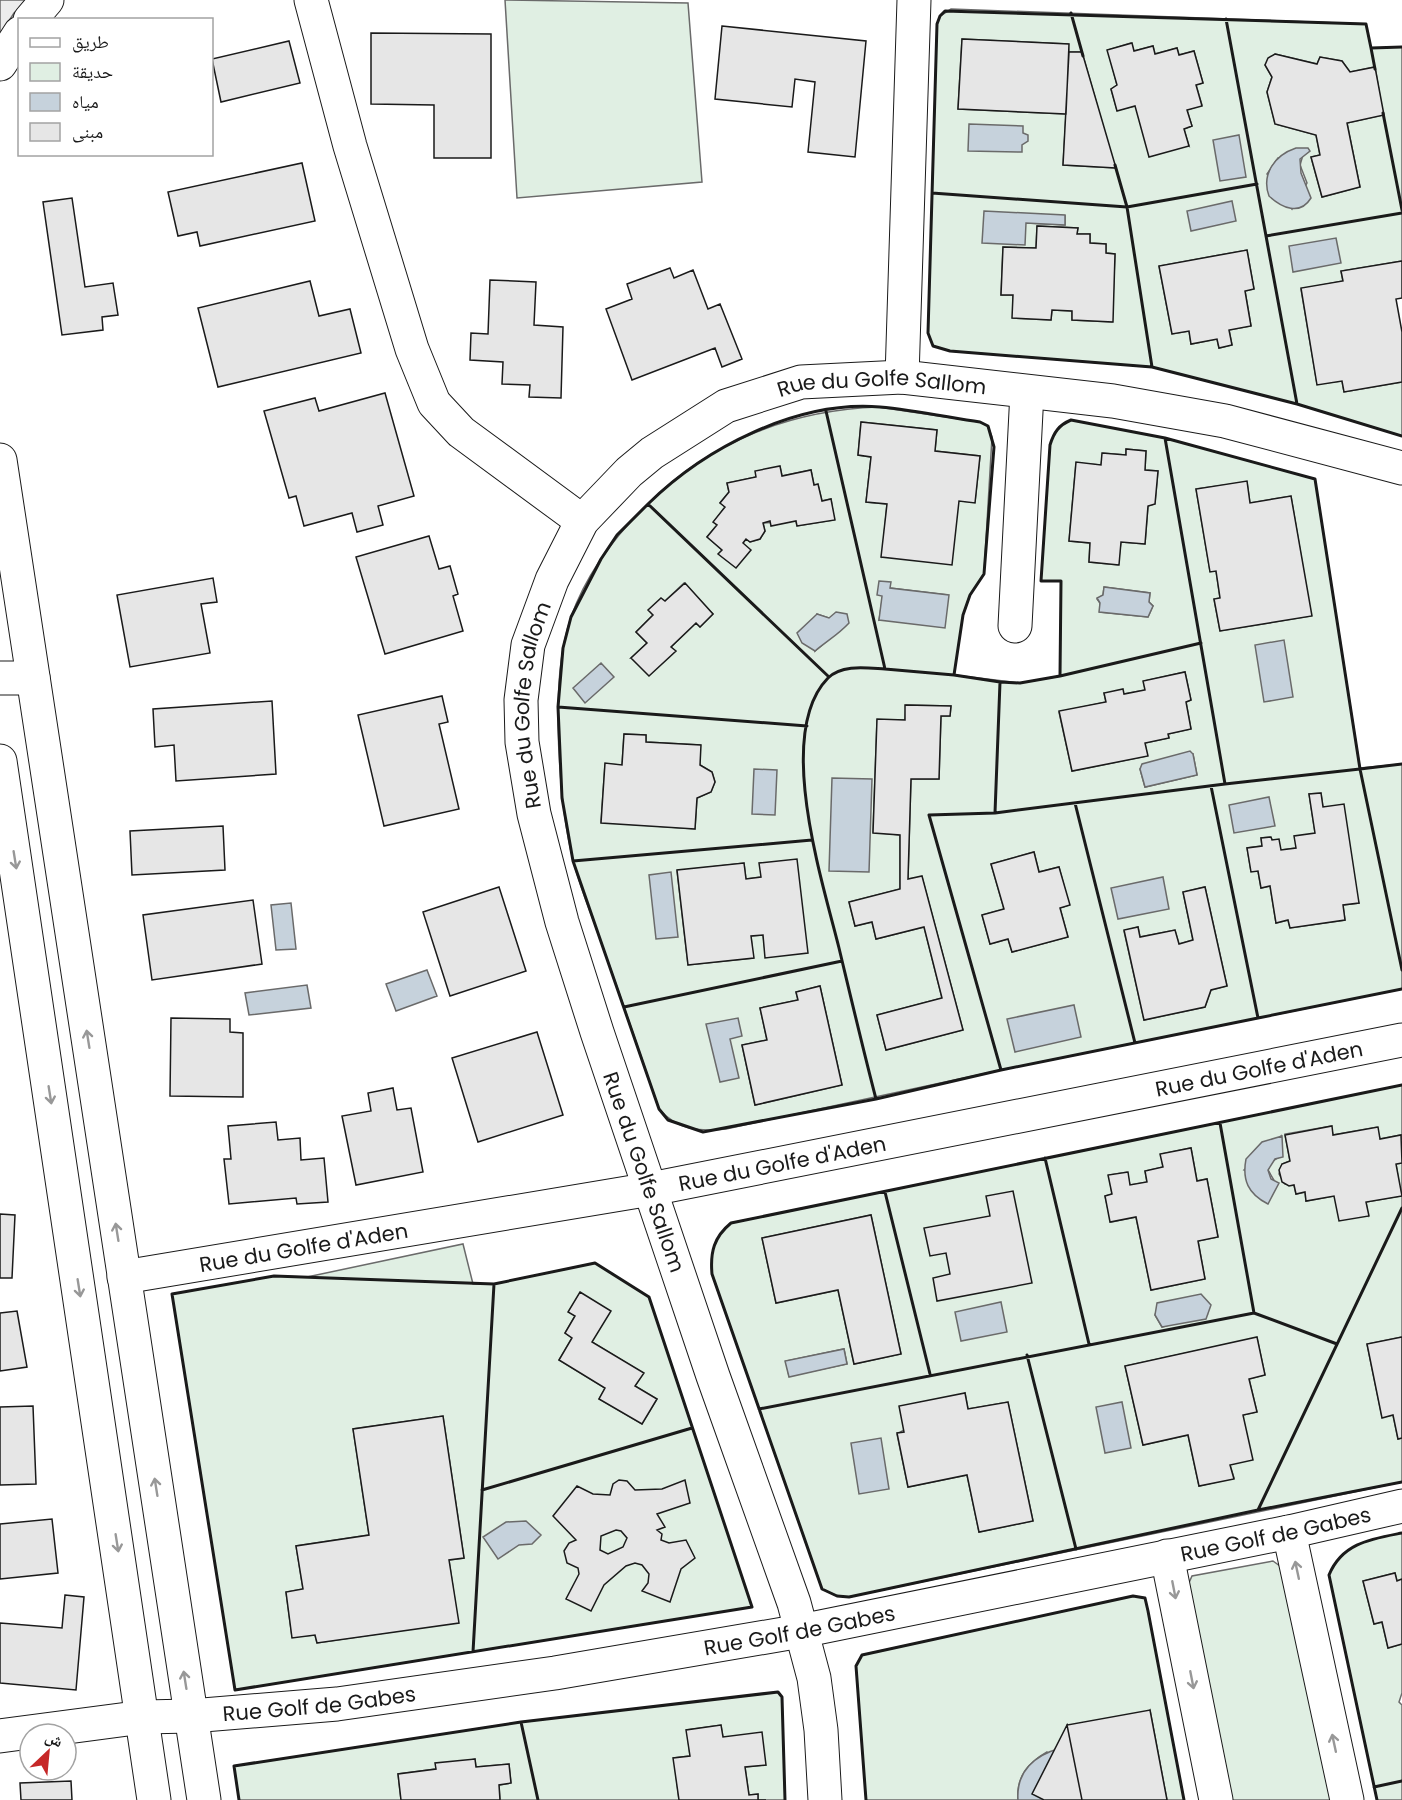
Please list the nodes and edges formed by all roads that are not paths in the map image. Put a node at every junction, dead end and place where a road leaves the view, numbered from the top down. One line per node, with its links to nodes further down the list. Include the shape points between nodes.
1 (47, 0): 4 (street)
2 (311, 0): 11 (street, via 370,215 426,388 460,432)
3 (914, 0): 7 (street)
4 (32, 18)
5 (18, 36): 6 (street)
6 (0, 64)
7 (902, 376): 8 (street, Rue du Golfe Sallom); 11 (street, Rue du Golfe Sallom, via 801,382 726,406 652,453)
8 (1027, 392): 10 (street, Rue du Golfe Sallom, via 1113,401 1225,421); 12 (street)
9 (0, 460): 14 (street)
10 (1402, 468)
11 (582, 521): 17 (street, Rue du Golfe Sallom, via 552,580 528,645 520,700 522,742 534,814 562,922)
12 (1014, 626)
13 (0, 678): 14 (street)
14 (33, 678): 18 (street, one-way to 14)
15 (0, 761): 24 (street, one-way to 24)
16 (1402, 1040): 17 (street, Rue du Golfe d'Aden)
17 (651, 1189): 18 (street, Rue du Golfe d'Aden); 22 (street, Rue du Golfe Sallom, via 713,1376 784,1570)
18 (124, 1277): 23 (street, one-way to 18)
19 (1402, 1506): 20 (street, Rue Golf de Gabes)
20 (1289, 1532): 21 (street, Rue Golf de Gabes); 30 (street, one-way to 20)
21 (1167, 1556): 22 (street, Rue Golf de Gabes); 29 (street, one-way to 29)
22 (801, 1632): 23 (street, Rue Golf de Gabes, via 338,1704); 28 (street, Rue du Golfe Sallom, via 815,1686)
23 (191, 1716): 24 (street, Rue Golf de Gabes); 27 (street)
24 (143, 1717): 25 (street, Rue Golf de Gabes); 26 (street)
25 (0, 1736)
26 (154, 1800)
27 (204, 1800)
28 (825, 1800)
29 (1216, 1800)
30 (1347, 1800)

